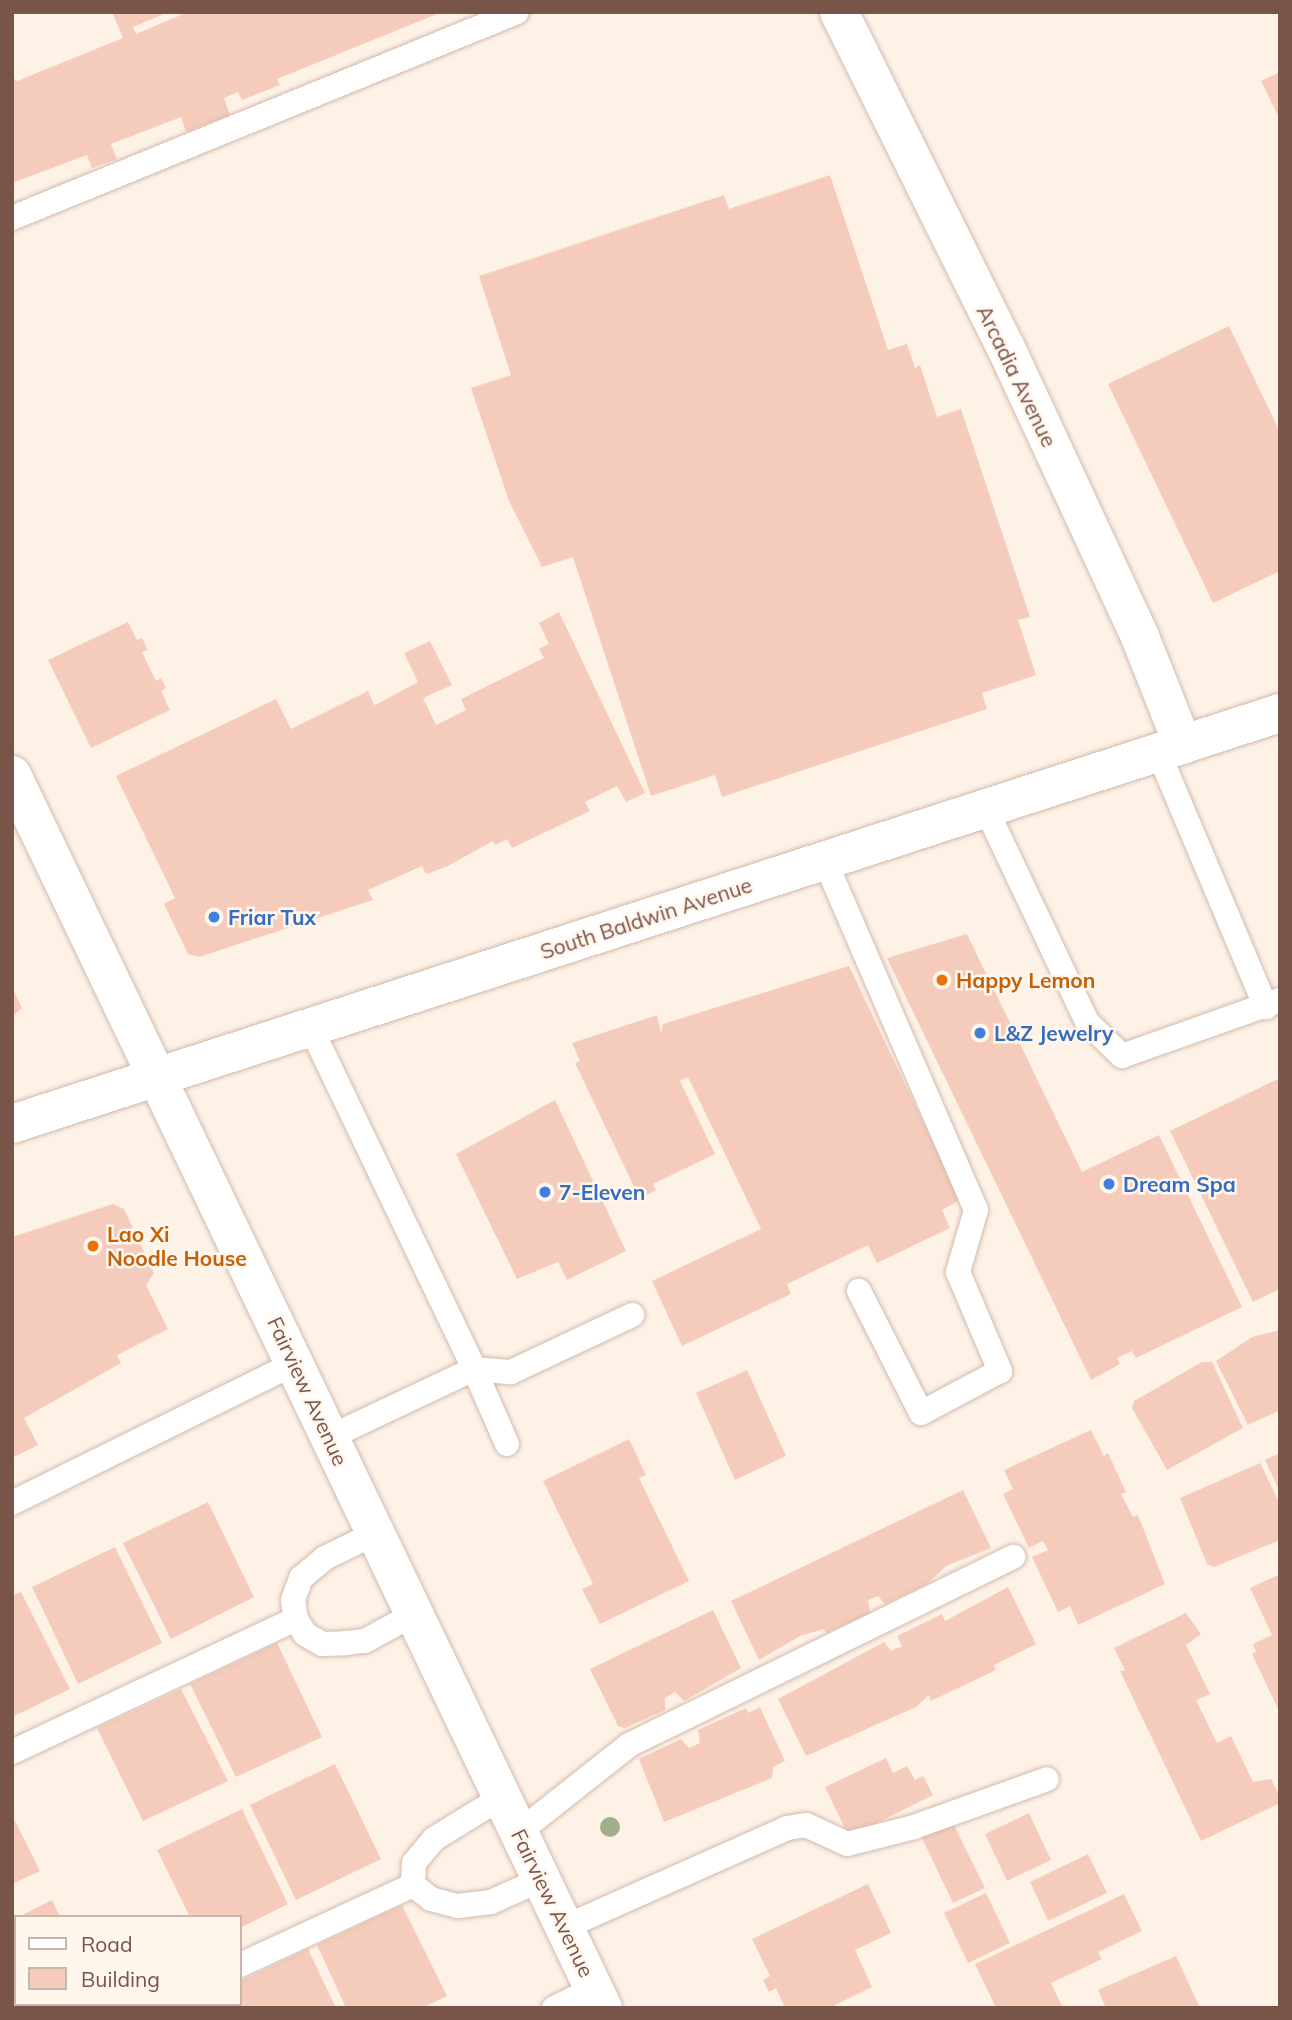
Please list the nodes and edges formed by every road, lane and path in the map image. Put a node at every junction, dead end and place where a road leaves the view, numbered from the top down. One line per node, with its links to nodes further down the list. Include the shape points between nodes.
1 (517, 12): 3 (lane)
2 (839, 12): 5 (street, Arcadia Avenue, via 1006,348 1140,637)
3 (12, 218)
4 (1280, 713): 5 (street, South Baldwin Avenue)
5 (1171, 749): 7 (street, South Baldwin Avenue); 9 (lane)
6 (14, 784): 11 (street, Fairview Avenue)
7 (986, 809): 8 (street, South Baldwin Avenue); 9 (lane, via 1087,1022 1122,1056)
8 (825, 861): 10 (street, South Baldwin Avenue); 13 (lane, via 976,1210 958,1272 1000,1371 921,1413)
9 (1273, 1003)
10 (310, 1026): 11 (street, South Baldwin Avenue); 16 (lane)
11 (157, 1075): 12 (street, South Baldwin Avenue); 15 (street, Fairview Avenue)
12 (12, 1124)
13 (859, 1291)
14 (632, 1315): 16 (lane, via 511,1372)
15 (295, 1363): 17 (street, Fairview Avenue); 19 (lane)
16 (474, 1369): 17 (lane); 18 (lane)
17 (330, 1437): 20 (street, Fairview Avenue)
18 (507, 1444)
19 (12, 1503)
20 (376, 1532): 22 (street, Fairview Avenue); 23 (lane, via 325,1558 301,1578 293,1600)
21 (1013, 1557): 27 (lane, via 629,1745)
22 (414, 1614): 23 (lane, via 365,1641 322,1644 305,1634); 26 (street, Fairview Avenue)
23 (296, 1619): 24 (lane)
24 (12, 1752)
25 (1047, 1779): 30 (lane, via 914,1827 847,1844 806,1825 787,1828)
26 (502, 1797): 27 (street, Fairview Avenue); 29 (lane, via 434,1839 414,1863)
27 (519, 1832): 28 (street, Fairview Avenue)
28 (542, 1879): 29 (lane, via 491,1902 458,1906 431,1899); 30 (street, Fairview Avenue)
29 (413, 1885): 31 (lane)
30 (565, 1927): 32 (street, Fairview Avenue)
31 (242, 1964)
32 (599, 1998): 33 (lane)
33 (554, 2008)

